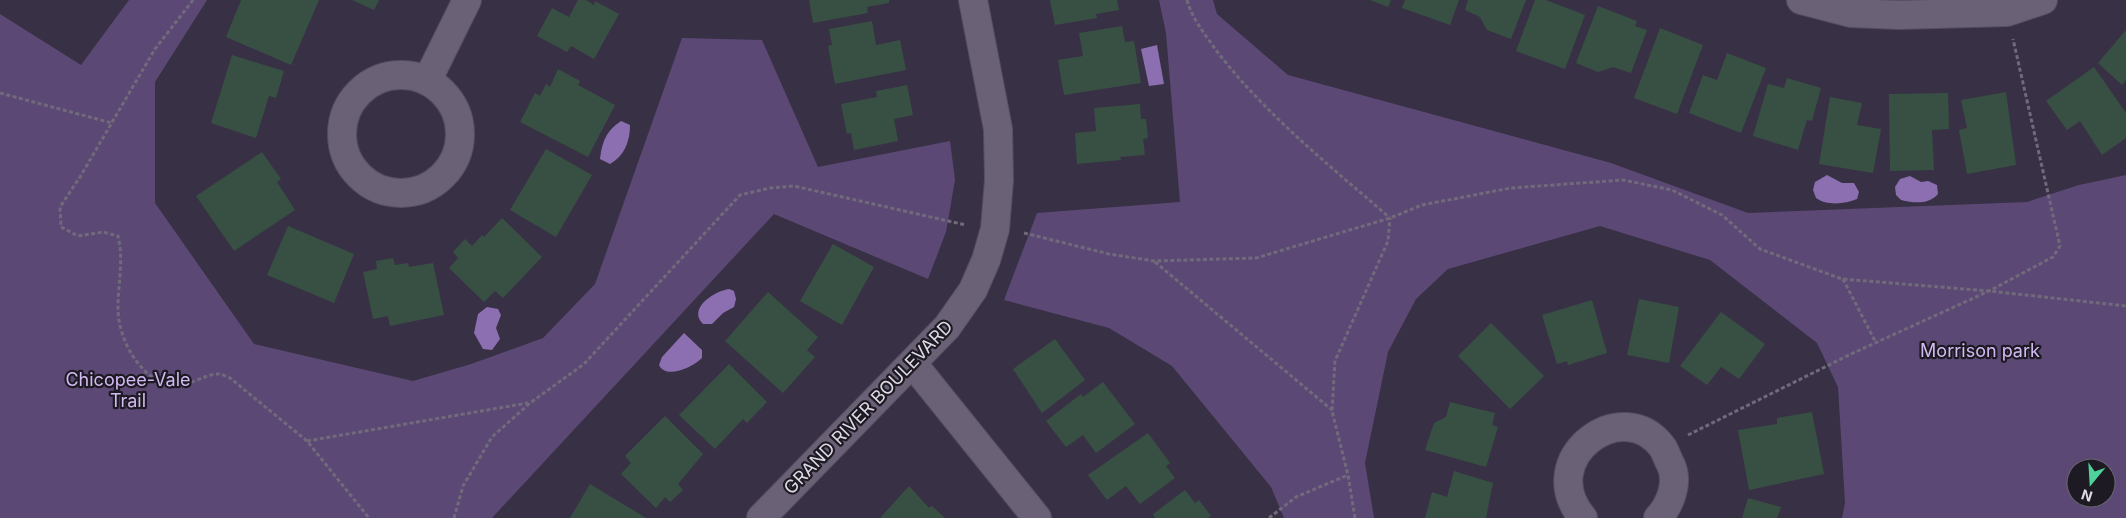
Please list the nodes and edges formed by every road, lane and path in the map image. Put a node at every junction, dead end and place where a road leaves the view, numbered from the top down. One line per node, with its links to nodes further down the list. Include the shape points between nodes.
1 (193, 0): 10 (path, via 155,49)
2 (468, 0): 8 (street)
3 (973, 0): 19 (street, GRAND RIVER BOULEVARD, via 998,129 999,180 995,229 973,290 947,328)
4 (1187, 0): 11 (path, via 1191,16 1226,63 1271,112)
5 (1801, 0): 7 (street, via 1851,13)
6 (2043, 0): 7 (street)
7 (2007, 12): 16 (path, via 2060,246 2053,256)
8 (427, 81): 8 (street, via 407,75 379,79 362,89 349,105 343,121 342,141 353,169 368,184 387,192 408,193 428,187 444,174 455,157 459,130 454,110 438,88)
9 (0, 93): 10 (path)
10 (112, 123): 22 (path, via 60,206 61,227 78,236 103,232 118,236 121,248 118,311 127,348 142,369 168,386 193,383 218,374 230,378)
11 (1390, 218): 14 (path, via 1256,258); 15 (path, via 1422,205 1511,188 1623,180 1672,190 1722,215 1760,249); 21 (path, via 1388,241 1335,361)
12 (972, 226): 20 (path, via 794,186 740,195 584,364)
13 (1018, 231): 14 (path, via 1109,254)
14 (1154, 261): 21 (path)
15 (1842, 279): 16 (path); 18 (path)
16 (1989, 291): 17 (path); 18 (path)
17 (2126, 306)
18 (1876, 343): 23 (path)
19 (913, 364): 27 (street, GRAND RIVER BOULEVARD); 28 (street)
20 (530, 403): 22 (path); 26 (path, via 492,437 462,486)
21 (1332, 411): 24 (path)
22 (307, 441): 25 (path)
23 (1663, 448): 31 (street, via 1649,435 1622,427 1604,430 1584,442 1573,456 1568,474 1572,502); 32 (street, via 1674,471 1674,489 1666,509)
24 (1348, 474): 29 (path, via 1296,497); 30 (path)
25 (368, 518)
26 (454, 518)
27 (761, 518)
28 (1037, 518)
29 (1269, 518)
30 (1355, 518)
31 (1584, 518)
32 (1658, 518)

